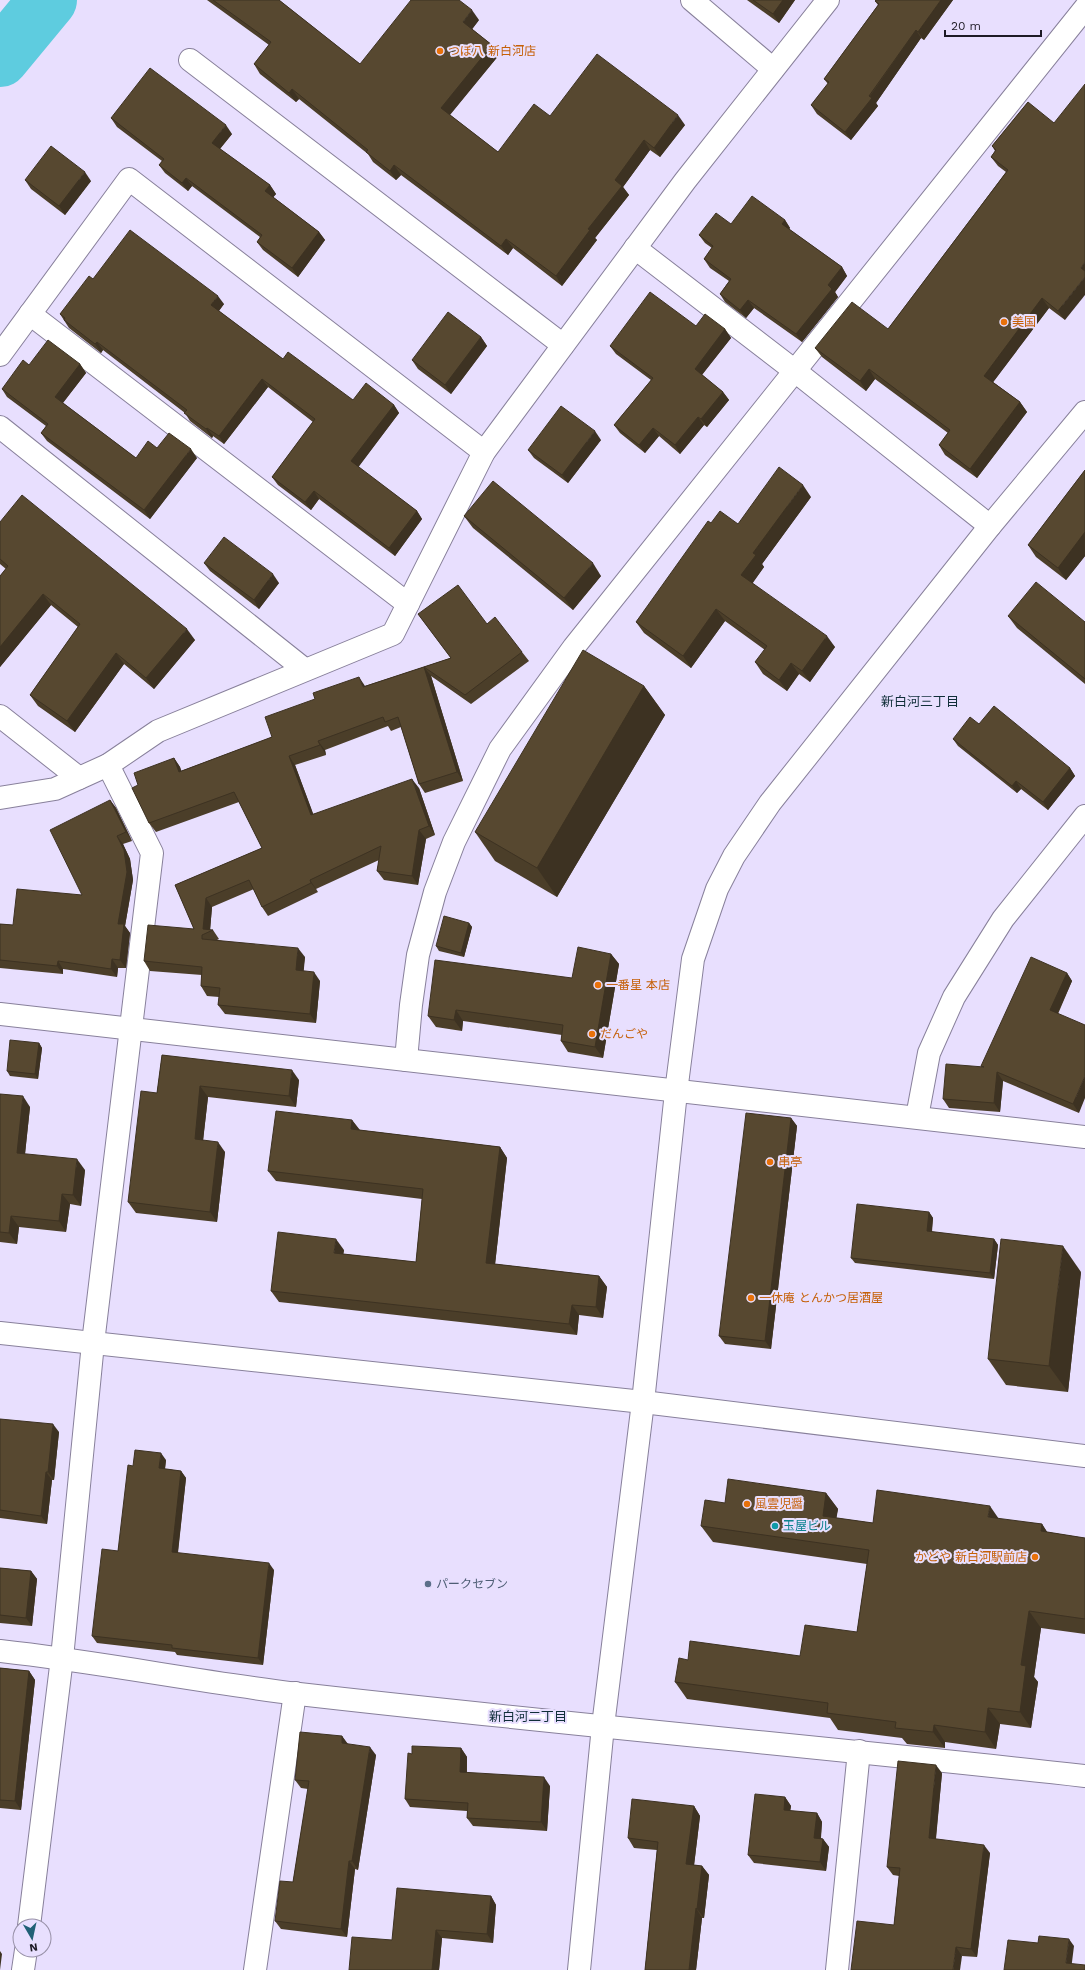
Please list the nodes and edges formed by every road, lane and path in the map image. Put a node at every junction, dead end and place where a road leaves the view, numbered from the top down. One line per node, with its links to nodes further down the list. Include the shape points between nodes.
1 (692, 0): 5 (street)
2 (828, 0): 5 (street)
3 (1085, 8): 10 (street)
4 (190, 60): 8 (street)
5 (773, 69): 6 (street)
6 (635, 248): 8 (street); 10 (street)
7 (30, 314): 9 (street); 13 (street, via 129,179); 15 (street)
8 (563, 345): 13 (street)
9 (0, 355)
10 (795, 371): 14 (street); 24 (street, via 574,647 500,749 454,842 433,899 418,955)
11 (1085, 412): 14 (street)
12 (0, 427): 16 (street)
13 (484, 452): 15 (street)
14 (990, 526): 25 (street, via 801,762 734,856 717,889 693,959)
15 (408, 604): 16 (street, via 393,634)
16 (304, 669): 18 (street, via 158,731)
17 (0, 716): 19 (street)
18 (108, 765): 19 (street); 23 (street, via 152,852)
19 (79, 778): 20 (street, via 55,789)
20 (0, 798)
21 (1085, 816): 26 (street, via 1003,919 954,997 929,1053)
22 (0, 1014): 23 (street)
23 (130, 1030): 24 (street); 29 (street)
24 (406, 1060): 25 (street)
25 (676, 1092): 26 (street); 30 (street)
26 (917, 1117): 27 (street)
27 (1085, 1137)
28 (0, 1333): 29 (street)
29 (93, 1344): 30 (street); 33 (street)
30 (643, 1402): 31 (street); 35 (street)
31 (1085, 1456)
32 (0, 1651): 33 (street)
33 (62, 1658): 34 (street); 38 (street)
34 (295, 1693): 35 (street); 41 (street)
35 (603, 1726): 36 (street); 42 (street)
36 (859, 1751): 37 (street); 43 (street)
37 (1085, 1776)
38 (30, 1918)
39 (25, 1958): 40 (street)
40 (24, 1970)
41 (255, 1970)
42 (579, 1970)
43 (837, 1970)

